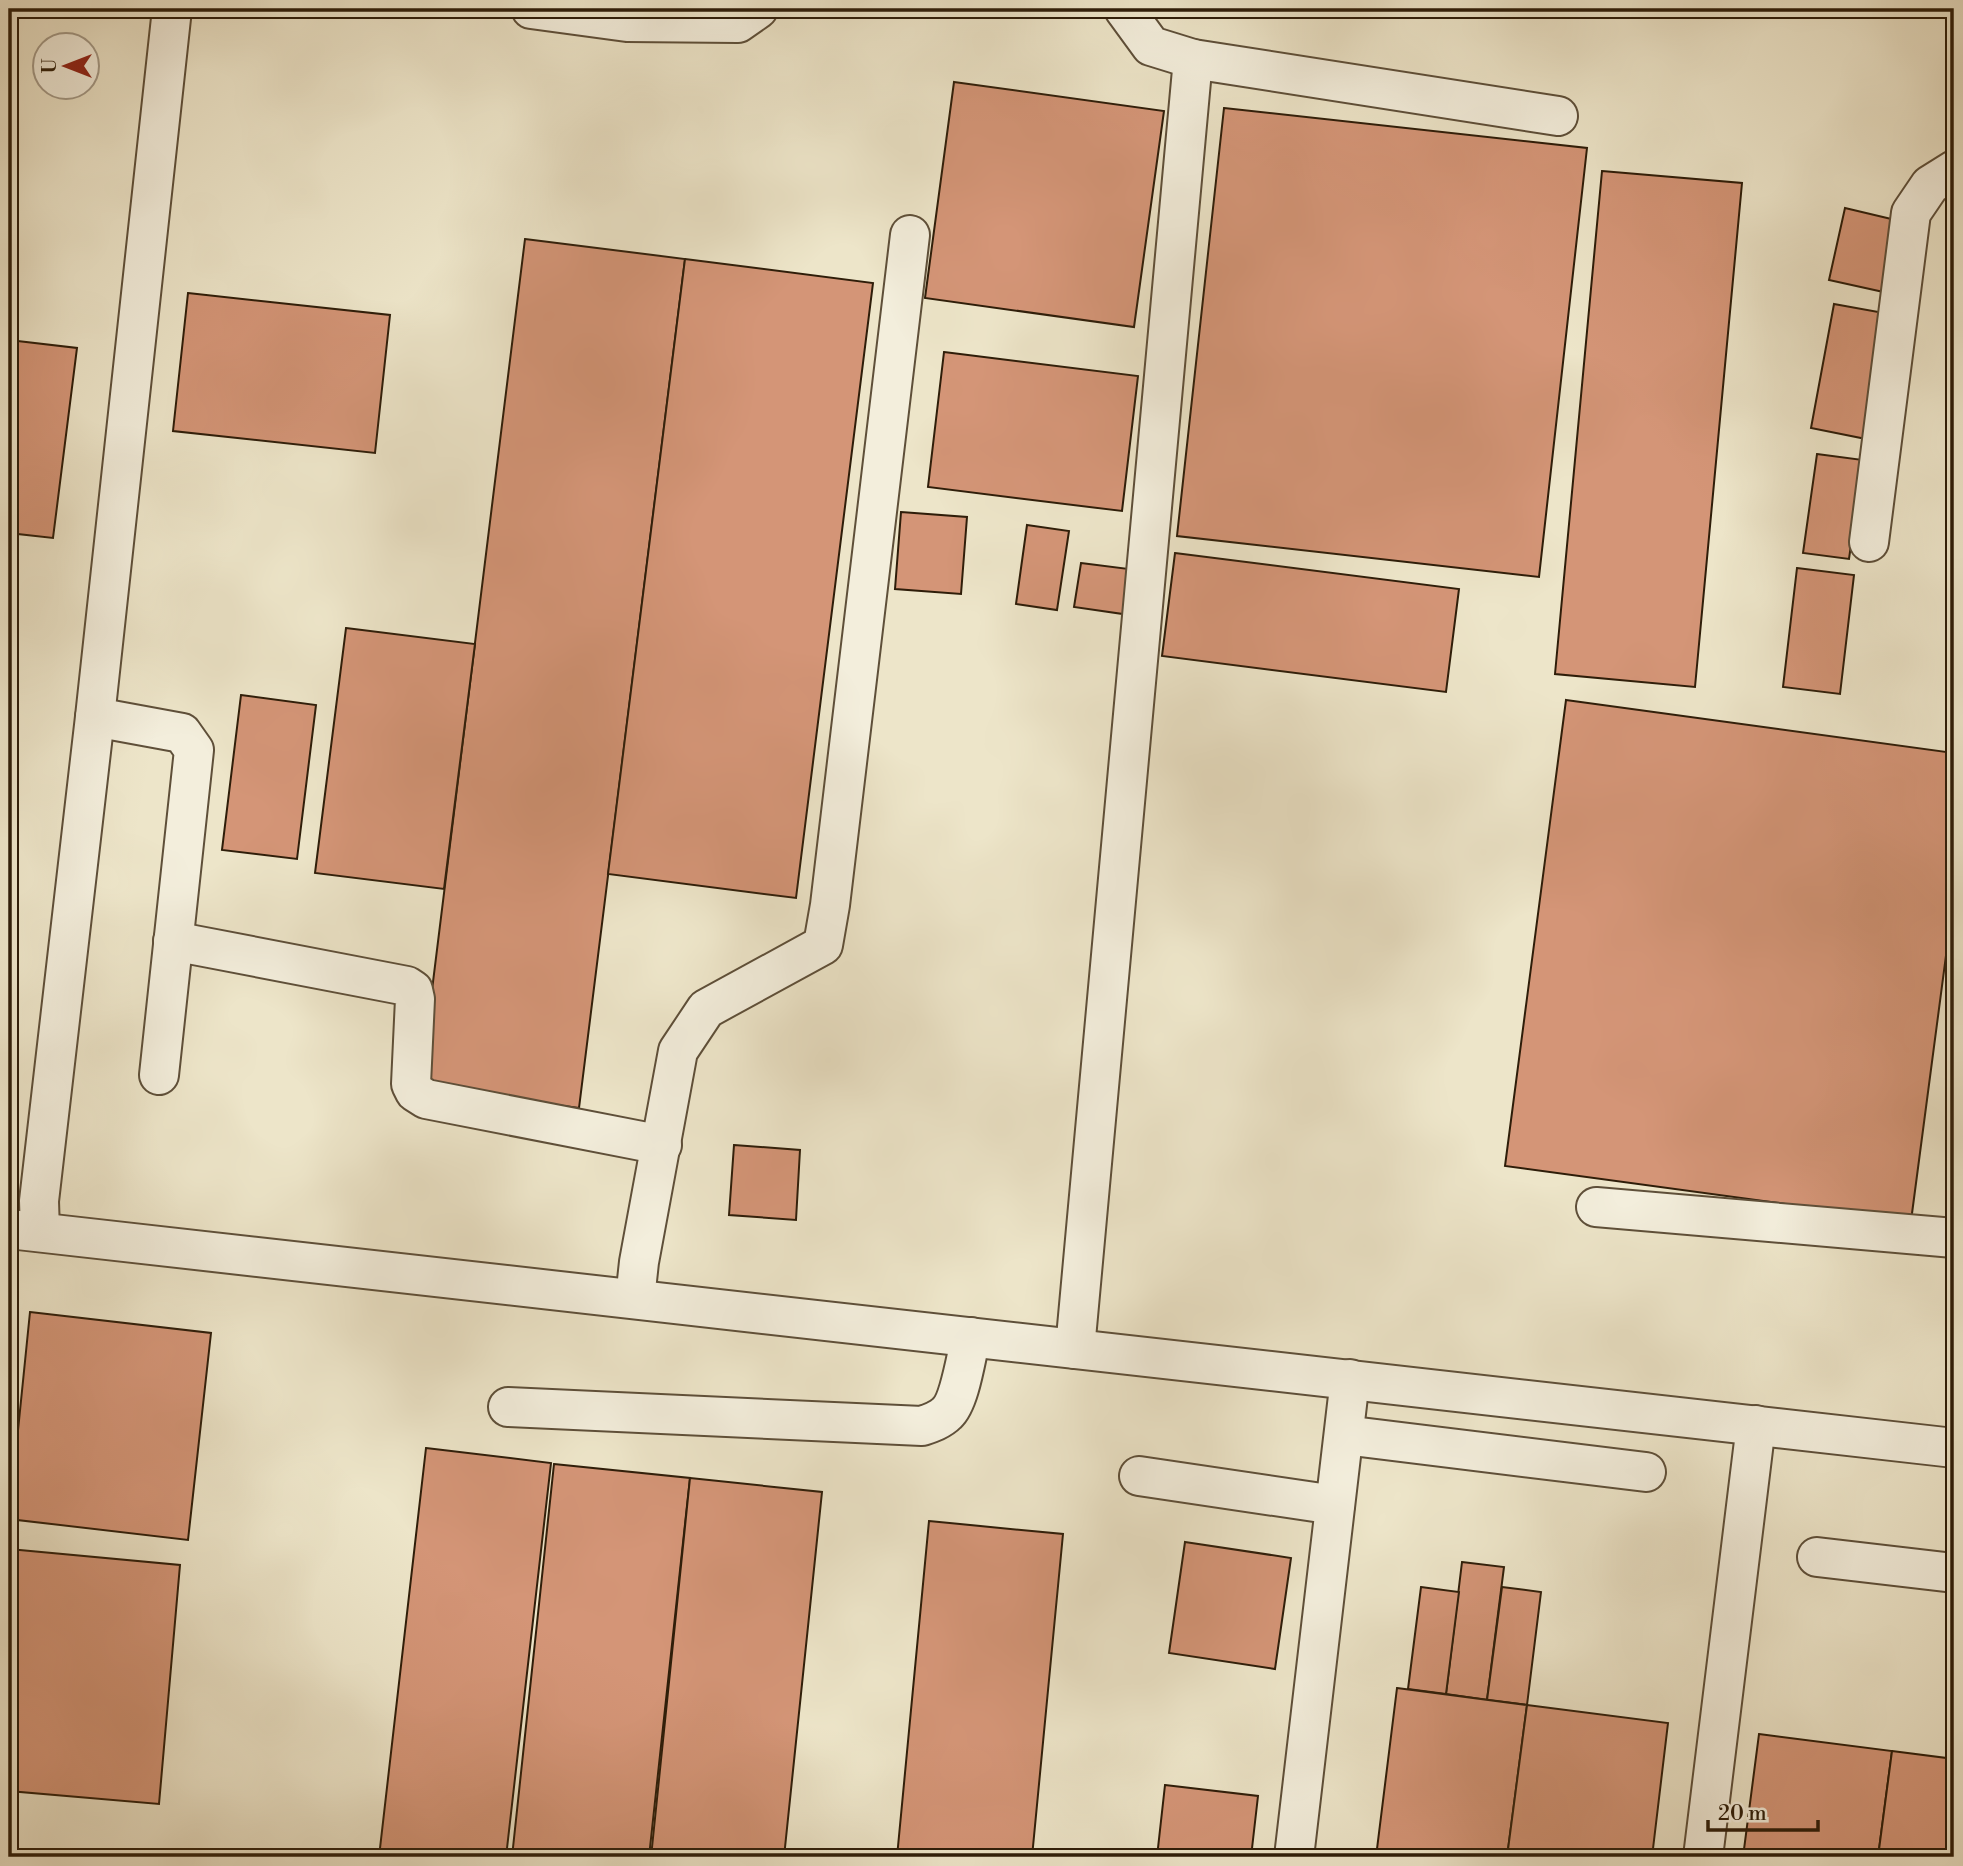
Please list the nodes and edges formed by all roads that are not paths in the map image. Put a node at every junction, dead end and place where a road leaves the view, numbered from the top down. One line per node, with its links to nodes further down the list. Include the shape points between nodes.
1 (172, 9): 10 (street)
2 (531, 9): 3 (street, via 627,22 738,23)
3 (758, 9)
4 (1124, 9): 5 (street, via 1151,46)
5 (1194, 59): 6 (street); 19 (street)
6 (1558, 116)
7 (1954, 170): 9 (street, via 1930,185 1911,213)
8 (910, 235): 13 (street, via 823,945 706,1009 678,1051)
9 (1869, 542)
10 (95, 717): 11 (street, via 182,733 194,750); 15 (street, via 39,1201)
11 (173, 941): 12 (street); 13 (street, via 407,986 415,999 411,1084 415,1092 426,1098)
12 (159, 1075)
13 (662, 1145): 17 (street)
14 (1596, 1207): 16 (street)
15 (24, 1230): 17 (street)
16 (1954, 1238)
17 (635, 1299): 18 (street)
18 (971, 1337): 19 (street); 21 (street, via 950,1411 922,1426)
19 (1076, 1349): 20 (street)
20 (1350, 1379): 22 (street); 23 (street)
21 (508, 1407)
22 (1756, 1425): 24 (street); 31 (street)
23 (1344, 1435): 25 (street); 27 (street)
24 (1954, 1447)
25 (1646, 1472)
26 (1139, 1476): 27 (street)
27 (1335, 1505): 30 (street)
28 (1817, 1557): 29 (street)
29 (1954, 1573)
30 (1294, 1857)
31 (1703, 1857)

